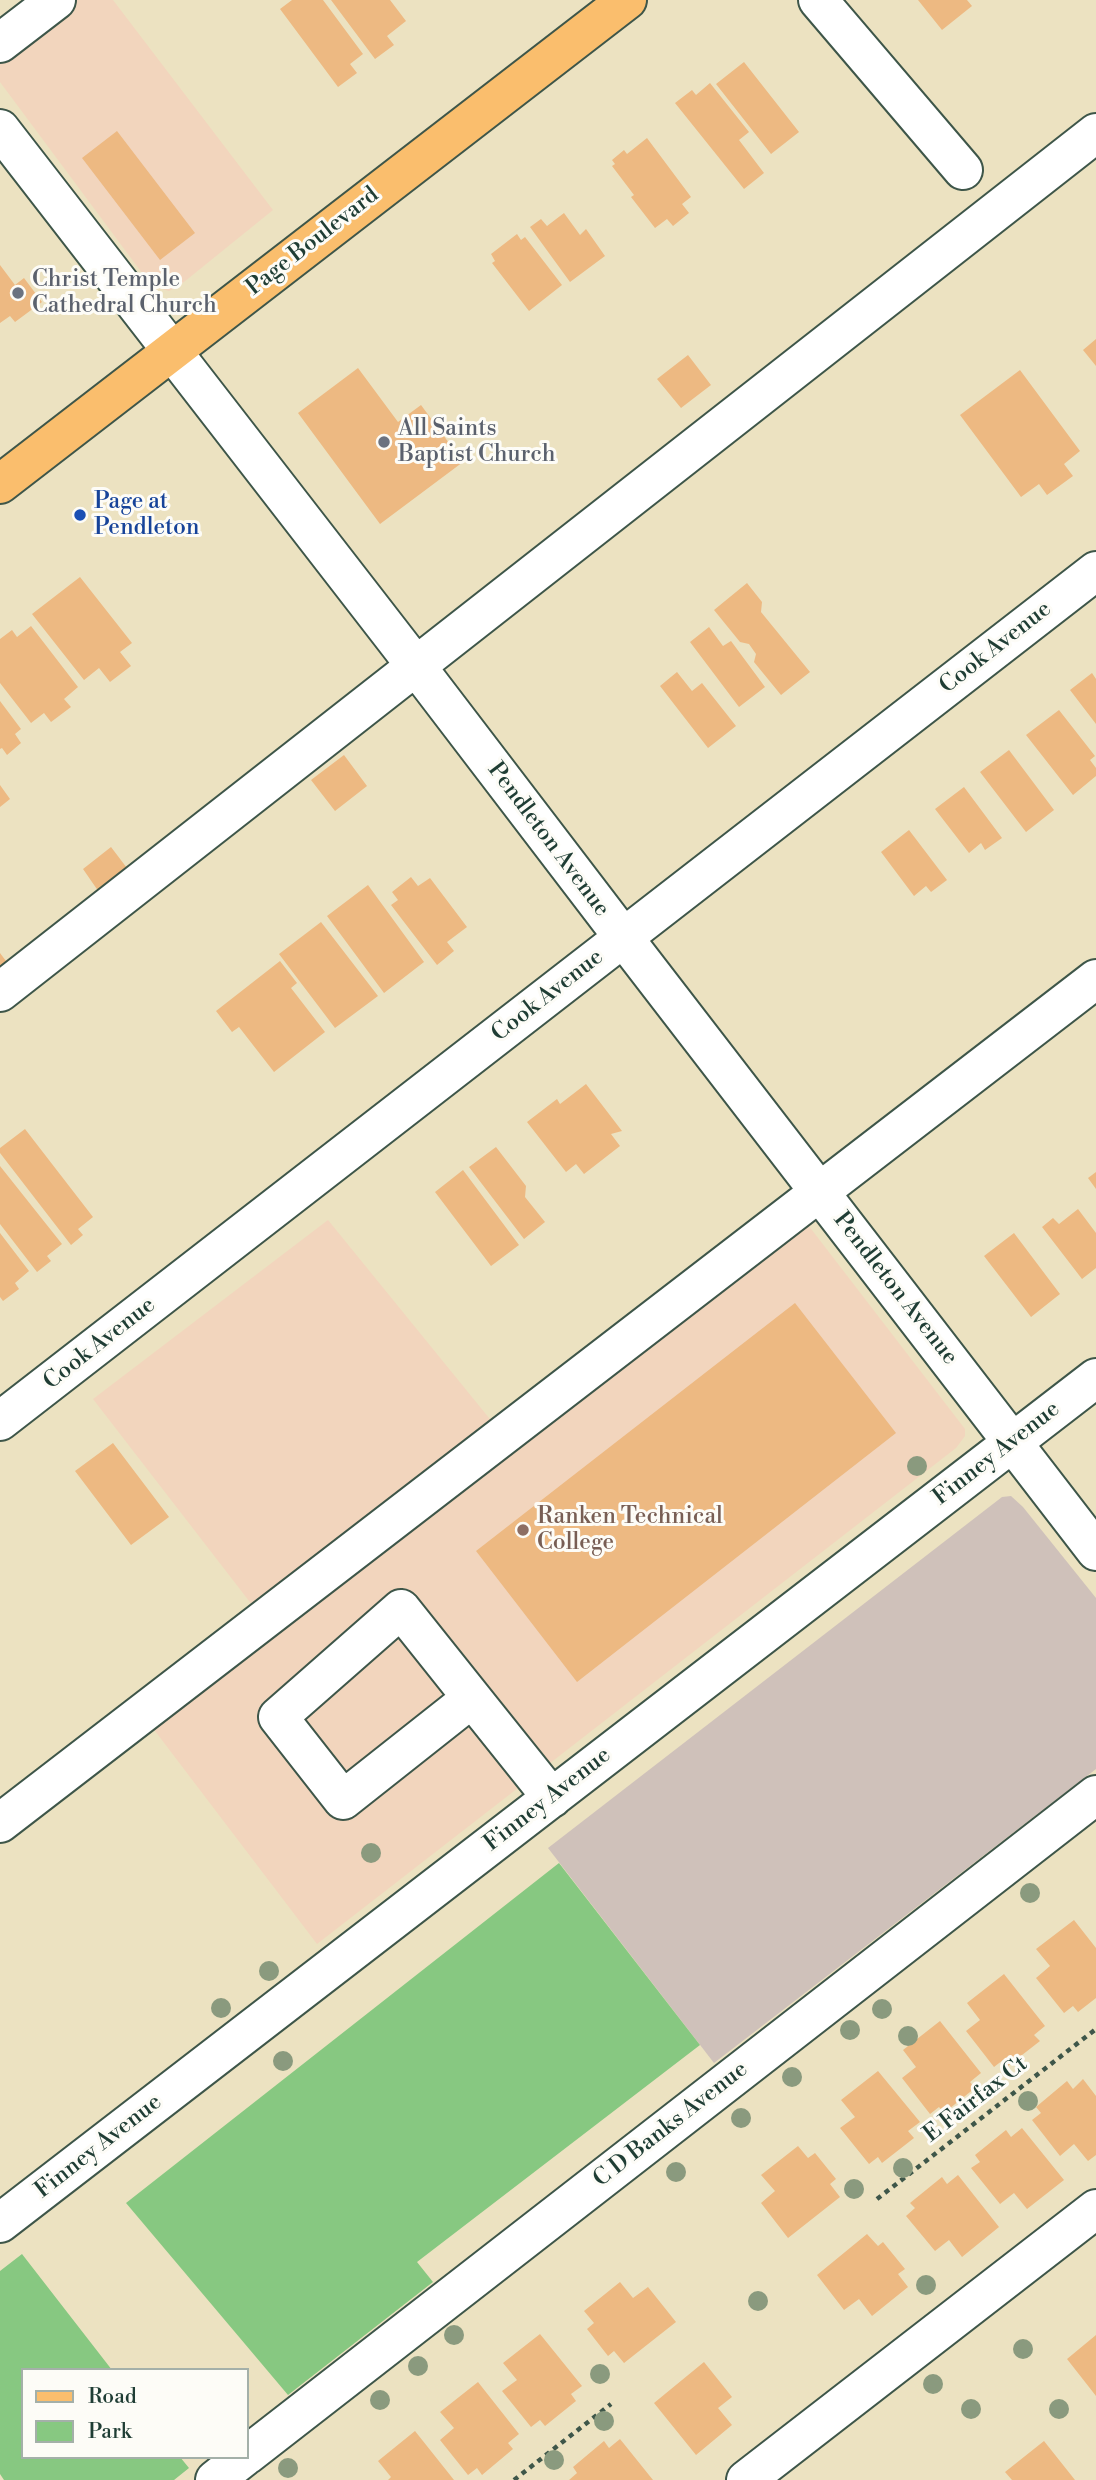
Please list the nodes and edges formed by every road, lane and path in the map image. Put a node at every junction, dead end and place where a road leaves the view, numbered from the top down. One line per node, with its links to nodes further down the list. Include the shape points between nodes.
1 (56, 0): 4 (street)
2 (628, 0): 8 (main road, Page Boulevard)
3 (818, 0): 7 (street)
4 (0, 43)
5 (0, 128): 8 (street, Pendleton Avenue)
6 (1096, 133): 11 (street)
7 (963, 170)
8 (172, 351): 9 (main road, Page Boulevard); 11 (street, Pendleton Avenue)
9 (0, 484)
10 (1096, 571): 12 (street, Cook Avenue)
11 (416, 666): 12 (street, Pendleton Avenue); 14 (street)
12 (622, 937): 15 (street, Pendleton Avenue); 17 (street, Cook Avenue)
13 (1096, 979): 15 (street)
14 (0, 992)
15 (820, 1193): 18 (street, Pendleton Avenue); 23 (street)
16 (1096, 1378): 18 (street, Finney Avenue)
17 (0, 1421)
18 (1014, 1442): 19 (street, Pendleton Avenue); 22 (street, Finney Avenue)
19 (1096, 1551)
20 (472, 1698): 20 (street, via 401,1609 278,1717 342,1800); 22 (street)
21 (1096, 1795): 29 (street, C D Banks Avenue)
22 (552, 1798): 27 (street, Finney Avenue)
23 (0, 1823)
24 (1096, 2029): 25 (path, E Fairfax Ct)
25 (877, 2199)
26 (1096, 2209): 33 (street)
27 (0, 2223)
28 (611, 2404): 32 (path)
29 (248, 2454)
30 (241, 2459): 31 (street, C D Banks Avenue)
31 (215, 2480)
32 (514, 2480)
33 (746, 2480)

